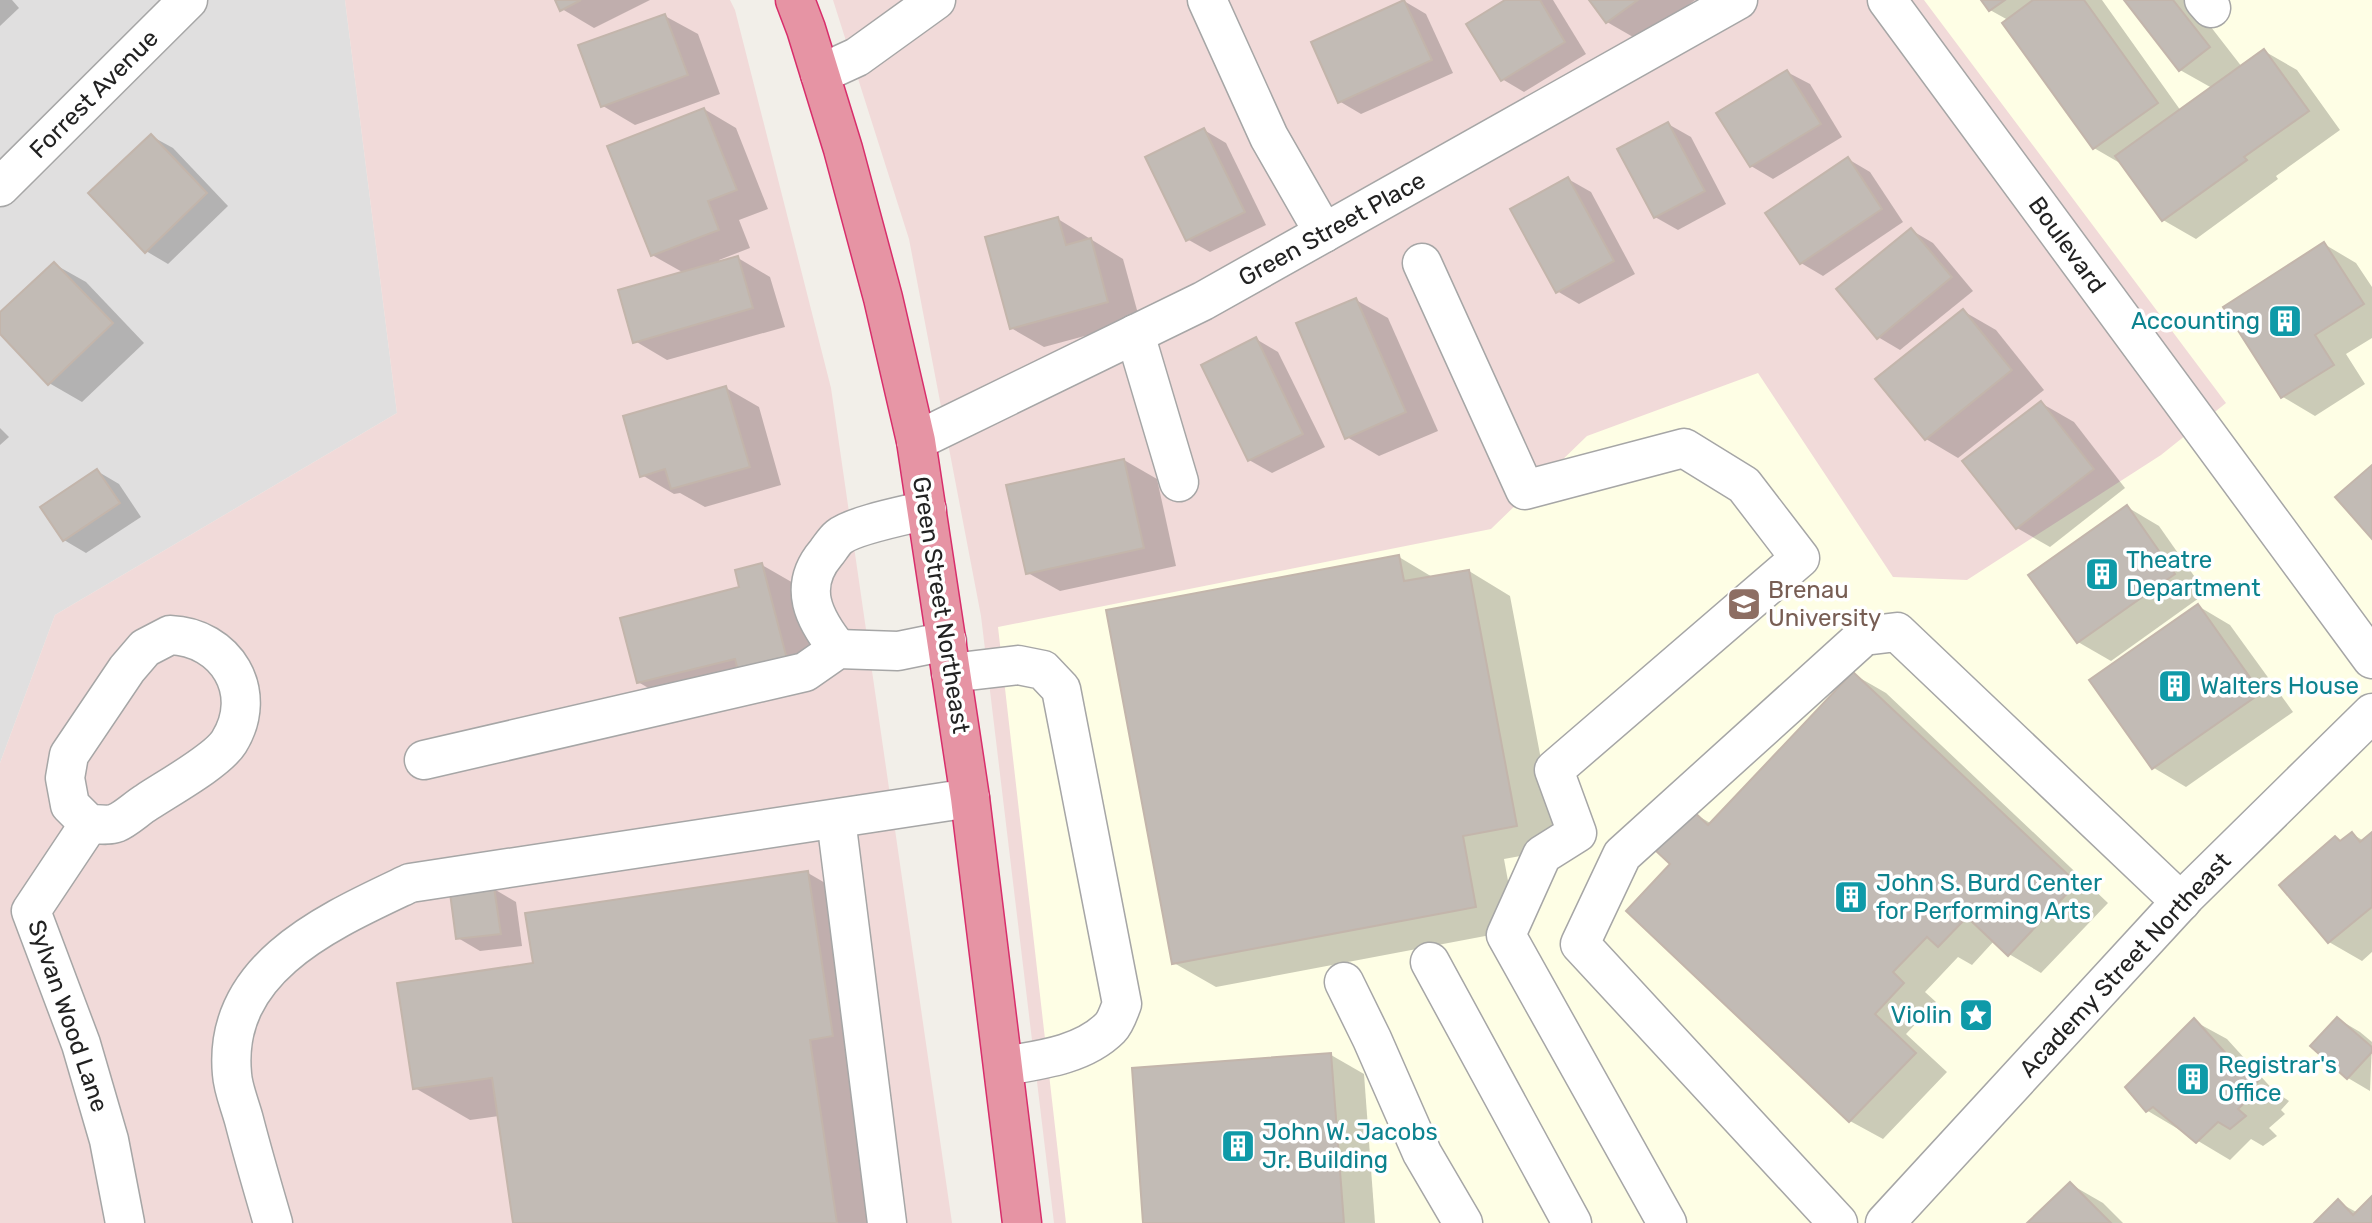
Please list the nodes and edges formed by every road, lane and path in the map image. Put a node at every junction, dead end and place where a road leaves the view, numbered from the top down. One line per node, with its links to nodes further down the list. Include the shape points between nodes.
1 (188, 0): 8 (street, Forrest Avenue)
2 (795, 0): 7 (highway, Green Street Northeast)
3 (936, 0): 7 (street, via 857,57)
4 (1206, 0): 9 (street, via 1269,137)
5 (1738, 0): 9 (street, Green Street Place)
6 (1887, 0): 17 (street, Boulevard)
7 (820, 74): 12 (highway, Green Street Northeast, via 883,298)
8 (0, 187)
9 (1324, 233): 11 (street, Green Street Place)
10 (1422, 263): 33 (street, via 1525,490 1684,448 1744,485 1800,558 1554,769 1577,833 1542,855 1506,935)
11 (1135, 334): 12 (street, Green Street Place); 13 (street)
12 (916, 441): 14 (highway, Green Street Northeast)
13 (1179, 482)
14 (927, 510): 15 (street, via 840,536 816,565 810,595 821,628); 16 (highway, Green Street Northeast)
15 (838, 649): 16 (street); 19 (street, via 804,673)
16 (949, 657): 20 (highway, Green Street Northeast); 26 (street, via 1043,670 1061,689 1122,1004 1112,1027 1083,1047)
17 (2372, 659)
18 (2372, 713): 23 (street, Academy Street Northeast)
19 (424, 760)
20 (970, 798): 21 (street); 26 (highway, Green Street Northeast)
21 (836, 819): 28 (street, via 411,883 337,918 273,964 252,988 230,1046 232,1077); 29 (street)
22 (89, 824): 22 (street, via 115,824 209,762 228,743 239,718 240,691 230,666 211,646 170,635 145,648 81,734 69,755 65,778 70,805); 27 (street, Sylvan Wood Lane, via 31,911 81,1044 109,1140)
23 (2181, 902): 34 (street, via 1897,632 1864,636 1622,855 1580,944); 35 (street, Academy Street Northeast)
24 (1430, 962): 32 (street)
25 (1344, 982): 31 (street, via 1422,1153)
26 (1004, 1066): 30 (highway, Green Street Northeast)
27 (125, 1223)
28 (273, 1223)
29 (887, 1223)
30 (1021, 1223)
31 (1463, 1223)
32 (1572, 1223)
33 (1667, 1223)
34 (1838, 1223)
35 (1885, 1223)

